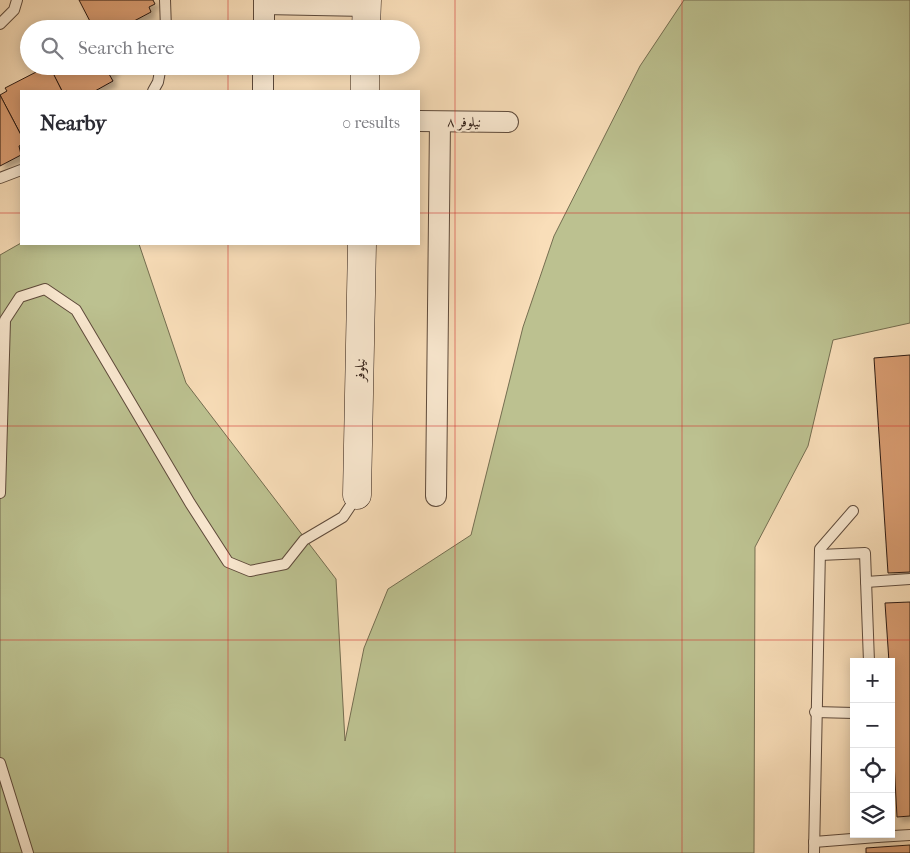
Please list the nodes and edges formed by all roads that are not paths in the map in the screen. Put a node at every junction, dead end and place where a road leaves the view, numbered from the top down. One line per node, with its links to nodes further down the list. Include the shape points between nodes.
1 (17, 0): 7 (lane, via 14,10)
2 (164, 0): 5 (lane)
3 (264, 2): 4 (street); 6 (street)
4 (366, 12)
5 (165, 20)
6 (264, 20)
7 (0, 24)
8 (160, 75): 11 (lane)
9 (263, 75): 12 (street)
10 (365, 75): 13 (street)
11 (154, 90)
12 (263, 90)
13 (365, 90)
14 (420, 121): 15 (street, نیلوفر ۸)
15 (440, 122): 16 (street, نیلوفر ۸); 22 (street)
16 (508, 122)
17 (20, 170): 18 (lane)
18 (0, 178)
19 (362, 245): 21 (street, نیلوفر)
20 (0, 493): 21 (lane, via 5,320 20,298 45,289 76,310 228,562 250,571 285,564 304,540 343,517)
21 (357, 495)
22 (436, 496)
23 (853, 511): 24 (lane, via 820,549)
24 (820, 555): 26 (lane, via 865,553); 28 (lane)
25 (910, 579): 26 (lane)
26 (866, 582): 27 (lane)
27 (870, 658)
28 (815, 712): 29 (lane); 34 (lane)
29 (850, 713)
30 (0, 763): 35 (lane)
31 (895, 835): 32 (lane)
32 (910, 835)
33 (856, 838): 34 (lane)
34 (814, 842): 36 (lane)
35 (28, 853)
36 (814, 853)

